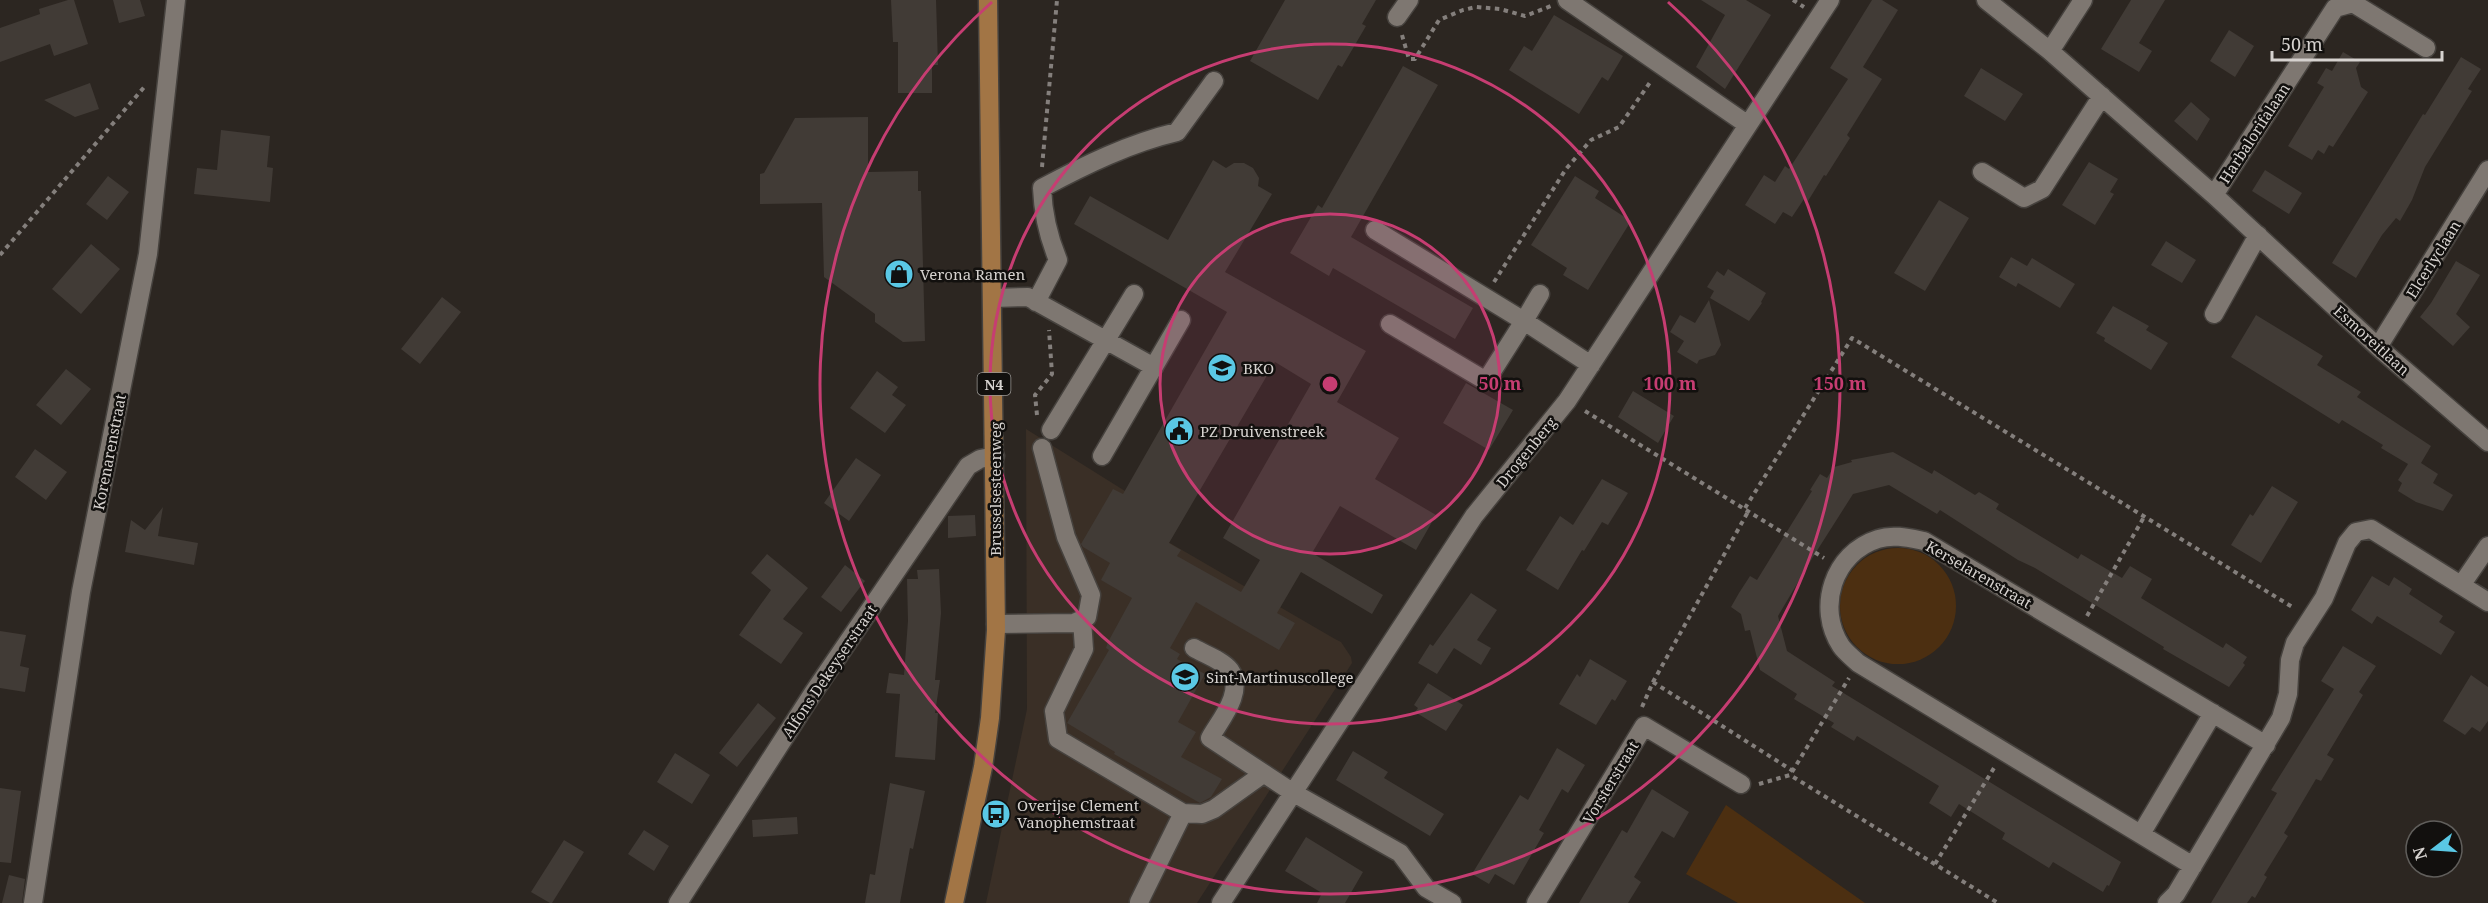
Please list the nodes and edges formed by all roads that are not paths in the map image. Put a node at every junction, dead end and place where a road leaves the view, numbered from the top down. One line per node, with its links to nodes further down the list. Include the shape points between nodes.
1 (176, 0): 51 (street, Korenarenstraat, via 148,254 81,592)
2 (988, 0): 21 (main road, Brusselsesteenweg / N4)
3 (1409, 0): 8 (street)
4 (1830, 0): 13 (street, Drogenberg)
5 (1986, 0): 10 (street, Esmoreitlaan)
6 (2083, 0): 10 (street)
7 (1561, 2): 13 (street)
8 (1397, 17)
9 (2426, 48): 16 (street, Harbalorifalaan, via 2353,3 2335,8)
10 (2050, 51): 12 (street, Esmoreitlaan)
11 (1214, 81): 22 (street, via 1177,132 1085,166 1042,188 1043,213 1058,260)
12 (2102, 96): 15 (street, via 2042,189 2024,198); 16 (street, Esmoreitlaan)
13 (1748, 125): 29 (street, Drogenberg)
14 (2488, 170): 28 (street, Elcerlyclaan)
15 (1982, 172)
16 (2214, 195): 18 (street, Esmoreitlaan)
17 (1374, 230): 25 (street)
18 (2258, 235): 23 (street); 28 (street, Esmoreitlaan)
19 (1134, 294): 27 (street)
20 (1540, 294): 25 (street)
21 (993, 298): 22 (street, via 1028,297); 34 (main road, Brusselsesteenweg / N4)
22 (1042, 305): 27 (street)
23 (2214, 314)
24 (1181, 320): 30 (street)
25 (1524, 321): 26 (street, via 1486,381); 29 (street)
26 (1390, 324)
27 (1104, 340): 30 (street); 31 (street)
28 (2378, 347): 32 (street, Esmoreitlaan)
29 (1591, 365): 46 (street, Drogenberg, via 1474,516)
30 (1154, 367): 35 (street)
31 (1051, 429)
32 (2488, 442)
33 (1042, 448): 39 (street, via 1066,537 1091,595 1087,617)
34 (995, 456): 40 (main road, Brusselsesteenweg / N4); 52 (street, Alfons Dekeyserstraat, via 968,466 813,693)
35 (1102, 456)
36 (2488, 546): 37 (street)
37 (2462, 584): 38 (street); 43 (street, via 2371,529 2356,532 2347,543 2324,598 2295,643 2288,694 2281,718)
38 (2488, 602)
39 (1082, 620): 40 (street); 47 (street, via 1084,649 1054,711 1058,739)
40 (996, 624): 53 (main road, Brusselsesteenweg / N4, via 983,767)
41 (1194, 648): 44 (street, via 1230,670 1235,685 1233,699 1210,738)
42 (2213, 713): 43 (street, Kerselarenstraat); 48 (street); 48 (street, Kerselarenstraat, via 1924,541 1898,536 1878,539 1858,549 1839,568 1830,593 1830,616 1841,646 1858,663)
43 (2266, 745): 49 (street)
44 (1263, 774): 46 (street); 47 (street, via 1214,809 1202,814)
45 (1741, 784): 56 (street, Vorsterstraat, via 1644,726)
46 (1292, 792): 54 (street, Drogenberg); 55 (street, via 1400,853 1426,888)
47 (1183, 813): 50 (street)
48 (2141, 834): 49 (street, Kerselarenstraat)
49 (2193, 866): 57 (street)
50 (1139, 902)
51 (33, 903)
52 (678, 903)
53 (954, 903)
54 (1221, 903)
55 (1452, 903)
56 (1536, 903)
57 (2167, 903)

